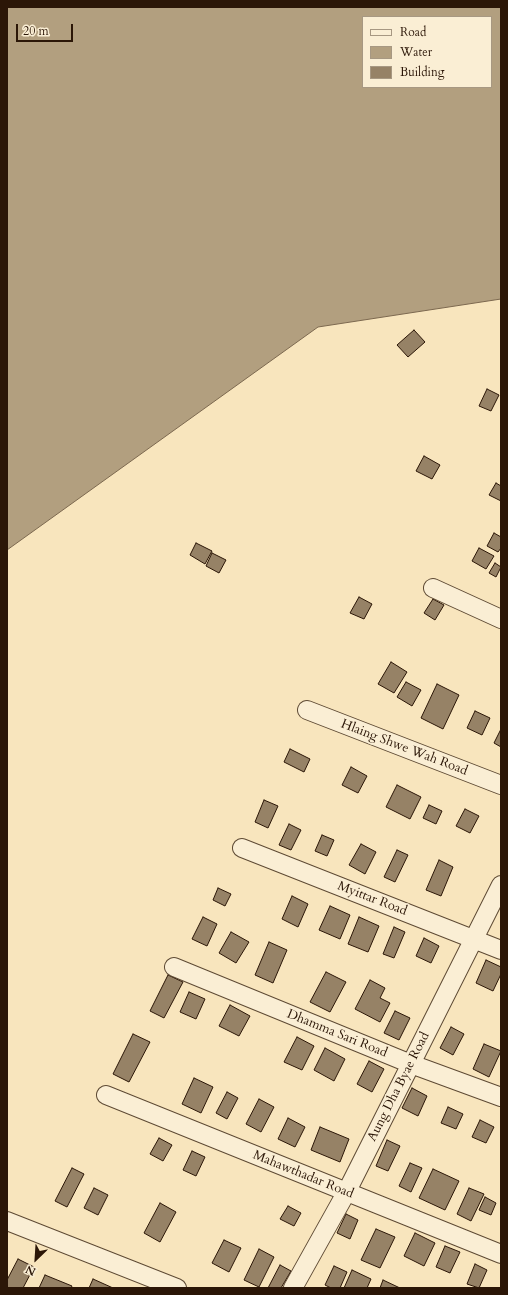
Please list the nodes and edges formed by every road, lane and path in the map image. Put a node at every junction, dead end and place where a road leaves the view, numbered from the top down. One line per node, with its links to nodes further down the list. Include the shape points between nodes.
1 (434, 588): 2 (street)
2 (501, 619)
3 (307, 710): 4 (street, Hlaing Shwe Wah Road)
4 (501, 785)
5 (242, 848): 7 (street, Myittar Road)
6 (501, 885): 7 (street, Aung Dha Byae Road)
7 (473, 939): 8 (street, Myittar Road); 10 (street, Aung Dha Byae Road)
8 (501, 950)
9 (174, 967): 10 (street, Dhamma Sari Road)
10 (411, 1064): 12 (street, Dhamma Sari Road); 13 (street, Aung Dha Byae Road)
11 (106, 1095): 13 (street, Mahawthadar Road)
12 (501, 1097)
13 (346, 1193): 15 (street, Mahawthadar Road); 17 (street, Aung Dha Byae Road)
14 (7, 1221): 16 (street)
15 (501, 1254)
16 (177, 1288)
17 (293, 1288)

